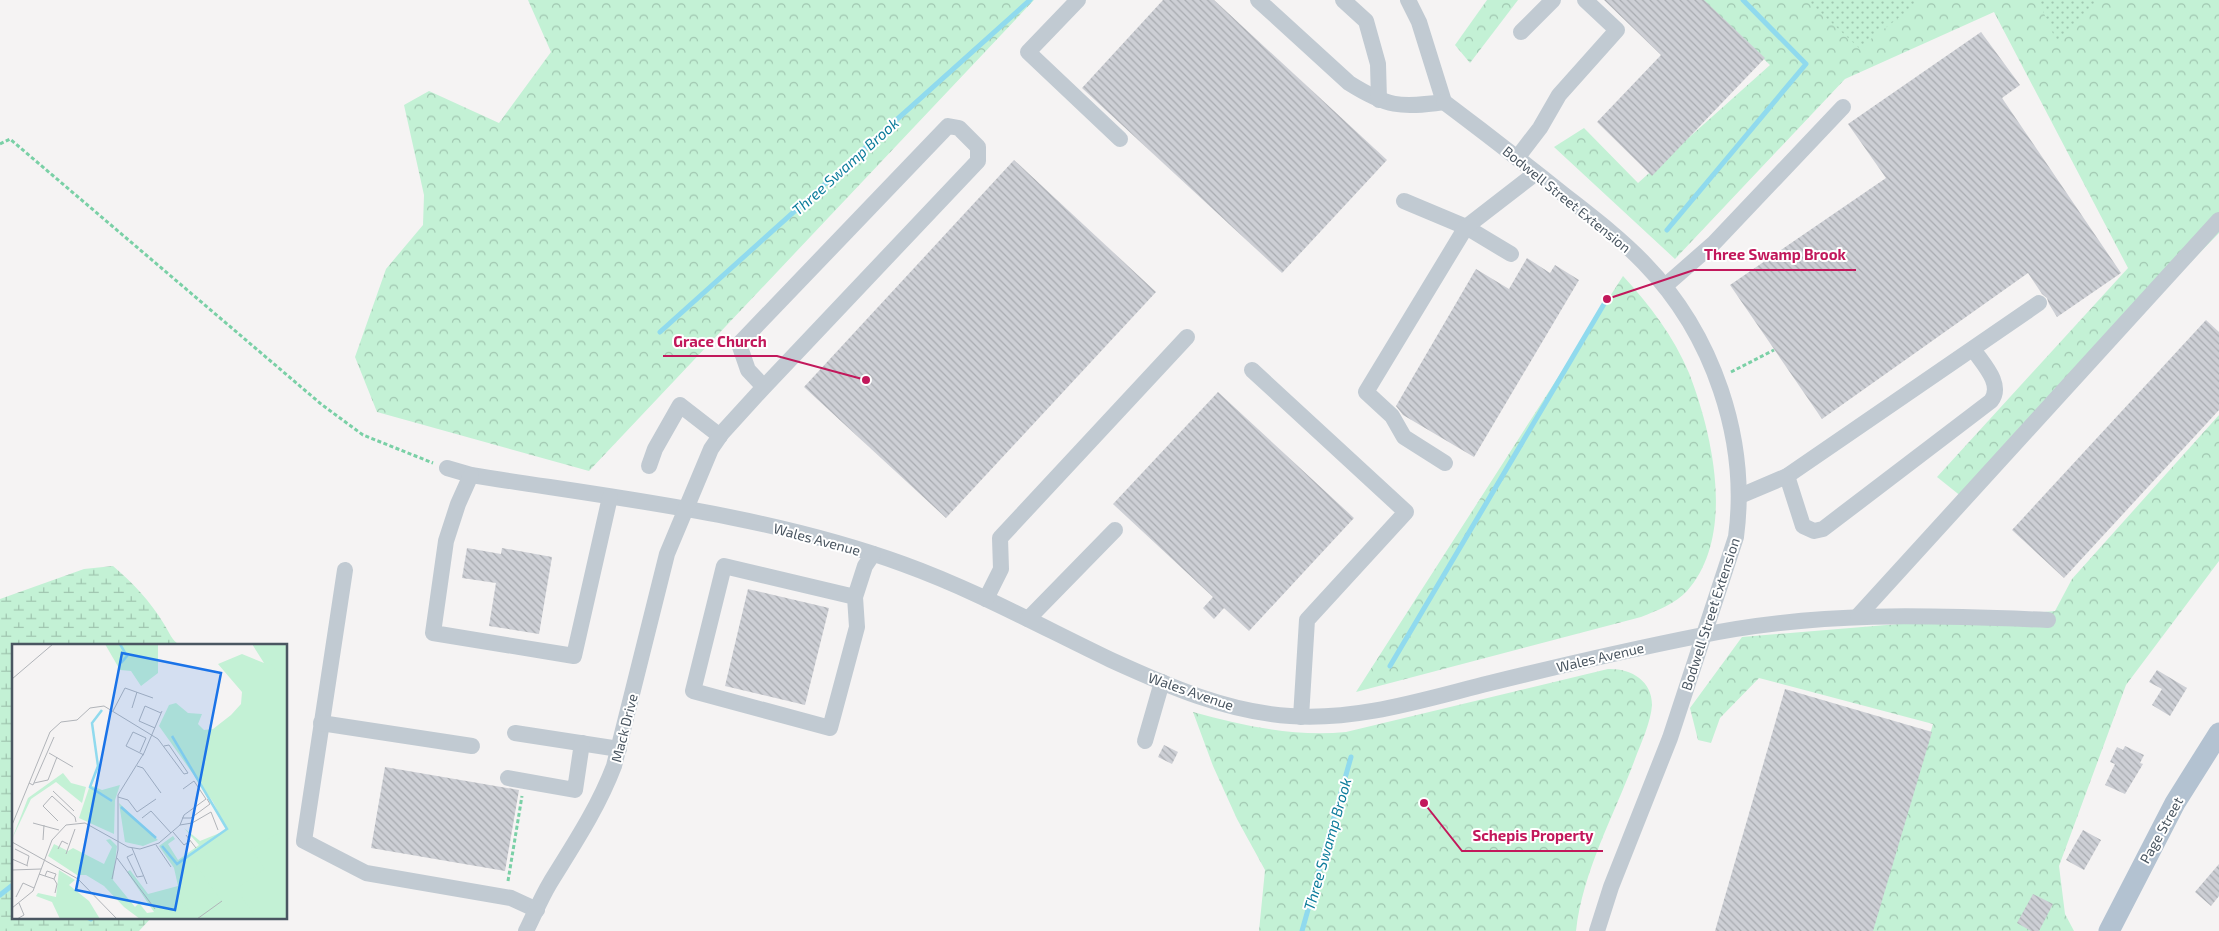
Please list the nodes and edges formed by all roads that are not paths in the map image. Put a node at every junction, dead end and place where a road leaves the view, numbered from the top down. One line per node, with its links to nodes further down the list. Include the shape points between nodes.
1 (1078, 0): 11 (street, via 1028,52)
2 (1258, 0): 8 (street, via 1349,83)
3 (1343, 0): 8 (street, via 1366,21 1378,64)
4 (1408, 0): 9 (street, via 1419,22)
5 (1553, 0): 7 (street)
6 (1585, 0): 12 (street, via 1617,30 1559,95)
7 (1522, 32)
8 (1379, 100): 9 (street, via 1391,105 1417,106)
9 (1444, 102): 12 (street, Bodwell Street Extension)
10 (1843, 107): 18 (street, via 1714,243)
11 (1120, 139)
12 (1517, 158): 13 (street, Bodwell Street Extension)
13 (1536, 173): 16 (street); 18 (street, Bodwell Street Extension, via 1610,231)
14 (1404, 201): 16 (street)
15 (2219, 220): 38 (street)
16 (1466, 227): 17 (street); 25 (street, via 1366,392 1392,416 1404,437)
17 (1511, 254)
18 (1665, 286): 30 (street, Bodwell Street Extension, via 1698,339 1717,379 1732,427)
19 (2039, 302): 21 (street)
20 (1187, 337): 37 (street, via 1000,538 1001,569)
21 (1973, 349): 29 (street); 29 (street, via 1994,381 1991,401 1823,529 1814,531 1803,526)
22 (1252, 370): 43 (street, via 1406,512 1308,620)
23 (764, 387): 23 (street, Mack Drive, via 978,161 978,147 959,128 948,126 739,344 748,370); 24 (street, Mack Drive)
24 (720, 436): 26 (street, via 680,405); 32 (street, Mack Drive, via 703,465)
25 (1445, 463)
26 (649, 466)
27 (447, 468): 28 (street, Wales Avenue)
28 (471, 475): 31 (street, Wales Avenue); 31 (street, via 446,541 433,633 574,656)
29 (1788, 476): 30 (street)
30 (1740, 496): 41 (street, Bodwell Street Extension, via 1736,537)
31 (610, 497): 32 (street, Wales Avenue)
32 (685, 510): 34 (street, Wales Avenue, via 793,532); 50 (street, Mack Drive, via 667,554)
33 (1115, 530): 39 (street)
34 (873, 554): 36 (street, via 865,566); 37 (street, Wales Avenue)
35 (344, 570): 44 (street)
36 (855, 597): 36 (street, via 857,627 830,728 694,691 724,566)
37 (986, 599): 39 (street, Wales Avenue)
38 (1858, 616): 40 (street, Wales Avenue); 41 (street, Wales Avenue, via 1781,622)
39 (1028, 620): 42 (street, Wales Avenue)
40 (2048, 620)
41 (1704, 634): 43 (street, Wales Avenue, via 1373,711); 54 (street, Bodwell Street Extension, via 1670,738)
42 (1162, 682): 43 (street, Wales Avenue, via 1208,700); 47 (street)
43 (1301, 717)
44 (322, 723): 49 (street); 52 (street, via 304,841 366,873 519,901)
45 (515, 733): 48 (street)
46 (2219, 733): 55 (main road, Page Street, via 2175,804)
47 (1145, 741)
48 (582, 743): 50 (street); 51 (street, via 575,790)
49 (472, 746)
50 (618, 749): 52 (street, Mack Drive, via 609,781 595,810)
51 (508, 778)
52 (537, 910): 53 (street, Mack Drive)
53 (526, 931)
54 (1597, 931)
55 (2109, 931)

